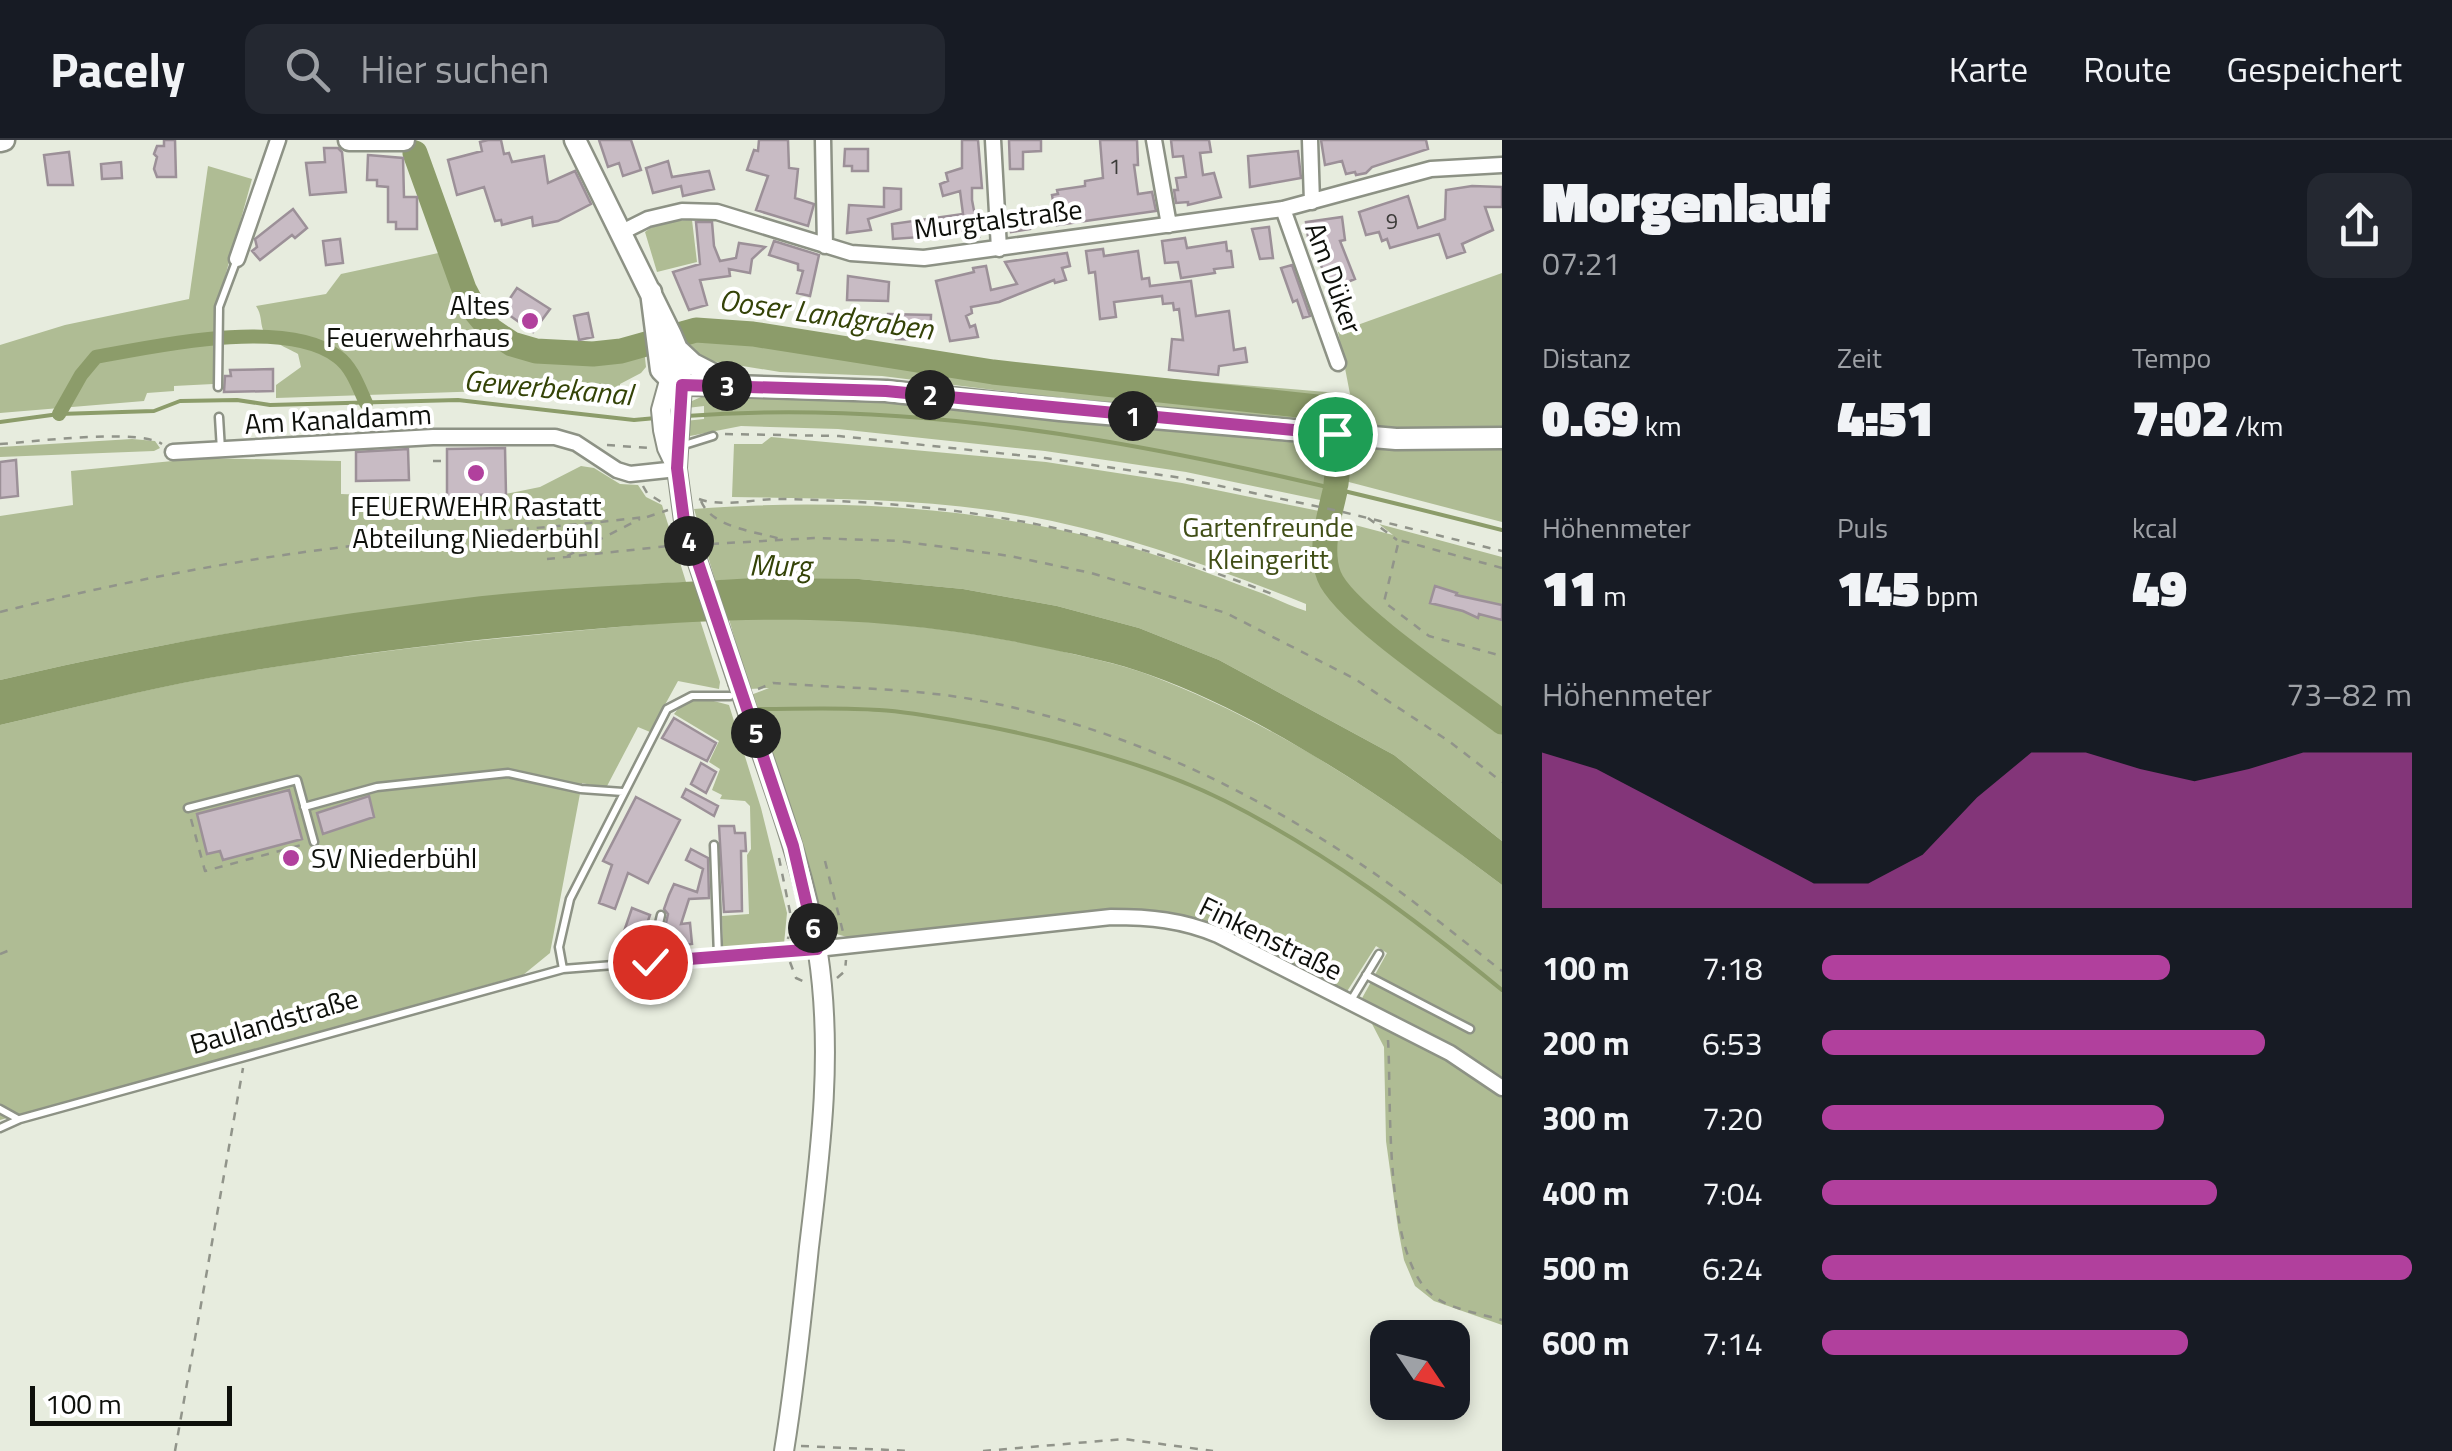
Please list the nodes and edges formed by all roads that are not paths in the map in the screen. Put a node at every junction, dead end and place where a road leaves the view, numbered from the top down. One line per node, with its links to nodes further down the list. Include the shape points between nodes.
1 (278, 140): 16 (street)
2 (350, 140): 3 (main road)
3 (404, 140)
4 (575, 140): 13 (main road)
5 (823, 140): 14 (street)
6 (994, 140): 15 (street)
7 (1154, 140): 12 (street)
8 (1310, 140): 10 (street)
9 (1502, 165): 10 (street, Murgtalstraße, via 1431,169)
10 (1312, 202): 11 (street, Murgtalstraße)
11 (1283, 209): 12 (street, Murgtalstraße); 18 (street, Am Düker)
12 (1169, 225): 15 (street, Murgtalstraße)
13 (622, 232): 14 (street, Murgtalstraße, via 648,218 717,212); 17 (main road, via 651,292)
14 (824, 246): 15 (street, Murgtalstraße, via 924,258)
15 (999, 250)
16 (237, 259): 21 (lane, via 218,307)
17 (665, 342): 19 (main road, via 660,370); 20 (main road)
18 (1338, 363)
19 (675, 383): 20 (main road); 25 (street, via 681,410); 25 (street, via 661,410)
20 (737, 386): 24 (main road, via 886,391 1340,434)
21 (218, 388)
22 (219, 417): 26 (lane)
23 (714, 436): 25 (lane)
24 (1502, 438)
25 (673, 439): 28 (street)
26 (221, 450): 27 (street, Am Kanaldamm); 28 (street, Am Kanaldamm, via 556,437 616,470 642,475)
27 (172, 452)
28 (677, 468): 29 (street, bridge, via 674,515)
29 (737, 692): 30 (lane, via 692,696 667,709); 36 (street, via 793,846)
30 (623, 792): 32 (lane, via 508,773 377,787); 40 (lane, via 570,899 559,946)
31 (188, 808): 32 (lane, via 297,780)
32 (304, 808): 33 (lane)
33 (314, 842)
34 (714, 846): 38 (lane)
35 (661, 915): 39 (lane)
36 (817, 949): 38 (lane, Baulandstraße); 42 (street, Finkenstraße, via 1149,917 1218,935); 48 (street, via 827,1055 824,1123)
37 (1379, 954): 41 (lane)
38 (718, 956): 39 (lane, Baulandstraße)
39 (650, 962): 40 (lane, Baulandstraße)
40 (563, 968): 46 (lane, Baulandstraße)
41 (1366, 975): 42 (lane); 43 (lane)
42 (1349, 1003): 44 (street, Finkenstraße, via 1450,1053)
43 (1470, 1029)
44 (1502, 1088)
45 (0, 1109): 46 (lane)
46 (20, 1120): 47 (lane, Baulandstraße)
47 (0, 1128)
48 (784, 1448)

